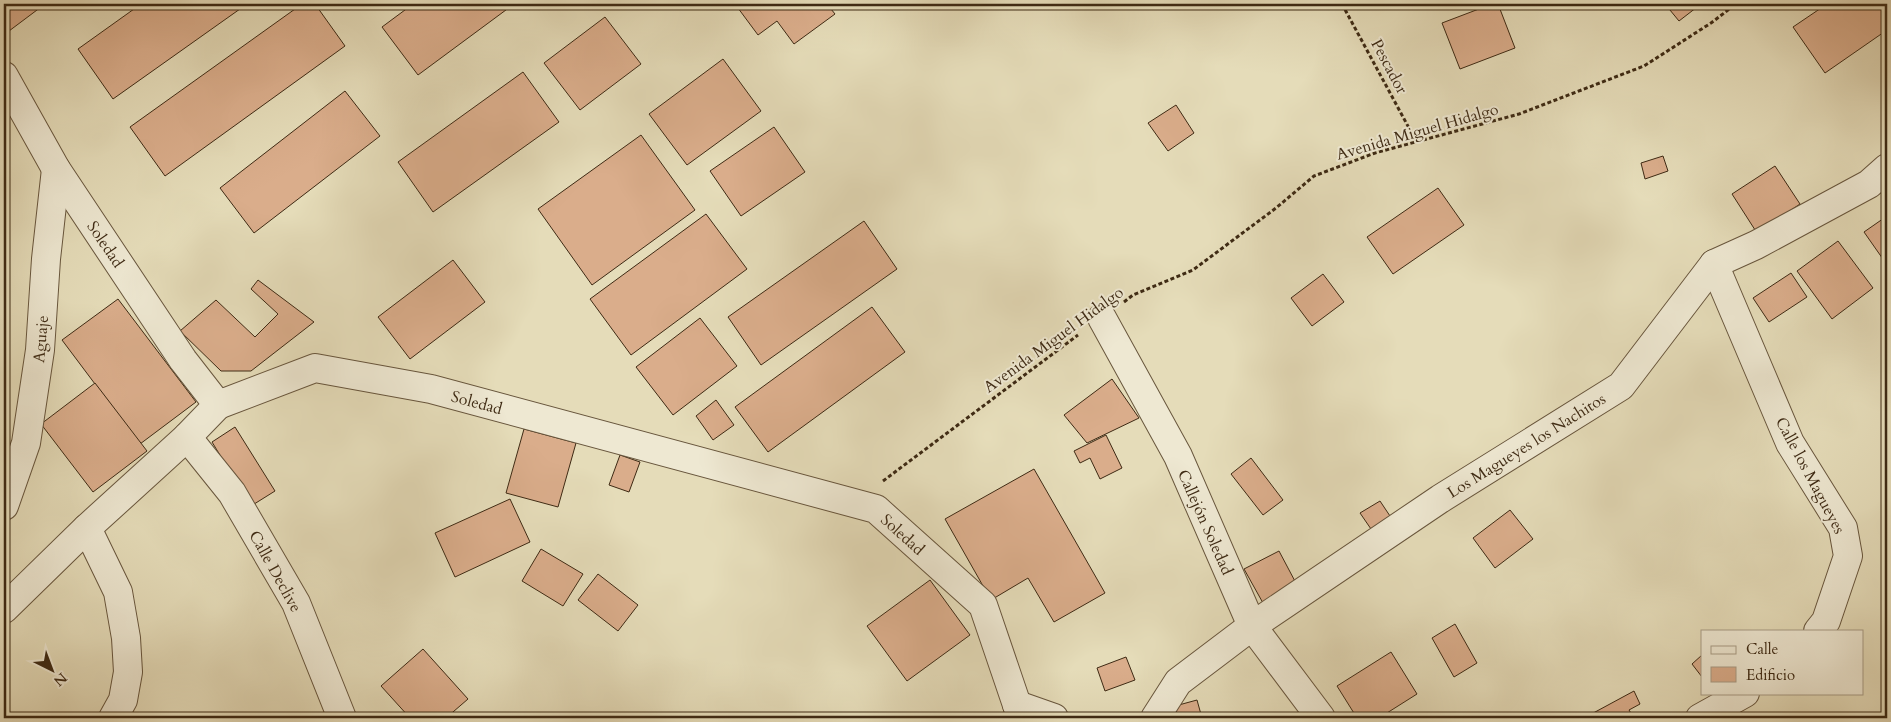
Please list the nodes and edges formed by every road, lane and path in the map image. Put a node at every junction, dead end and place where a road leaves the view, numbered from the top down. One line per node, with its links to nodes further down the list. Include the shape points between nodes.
1 (1342, 4): 4 (path, Pescador)
2 (1736, 4): 4 (path, Avenida Miguel Hidalgo, via 1644,66 1519,114)
3 (4, 76): 5 (street, Soledad)
4 (1416, 141): 8 (path, Avenida Miguel Hidalgo, via 1314,176 1193,270 1133,295)
5 (56, 168): 9 (street, Soledad, via 183,360); 12 (street, Aguaje, via 40,350 26,443)
6 (1887, 168): 7 (street, Los Magueyes los Nachitos, via 1868,184 1756,245)
7 (1714, 264): 15 (street, Los Magueyes los Nachitos, via 1621,386 1440,499); 16 (street, Calle los Magueyes, via 1790,442 1843,528 1848,556 1826,621)
8 (1102, 318): 11 (path, Avenida Miguel Hidalgo); 15 (street, Callejón Soledad, via 1178,456)
9 (218, 405): 10 (street); 11 (street, Soledad, via 316,368 431,389)
10 (187, 437): 13 (street); 20 (street, Calle Declive, via 232,493 296,603)
11 (854, 503): 18 (street, Soledad, via 876,509 983,605)
12 (4, 506)
13 (87, 528): 14 (street); 19 (street, via 118,592 126,638 128,672 122,700)
14 (4, 609)
15 (1252, 626): 22 (street, Los Magueyes los Nachitos, via 1178,682); 23 (street, Callejón Soledad)
16 (1819, 630)
17 (1743, 694): 24 (street)
18 (1015, 712): 21 (street)
19 (112, 718)
20 (342, 718)
21 (1054, 718)
22 (1154, 718)
23 (1321, 718)
24 (1700, 718)

